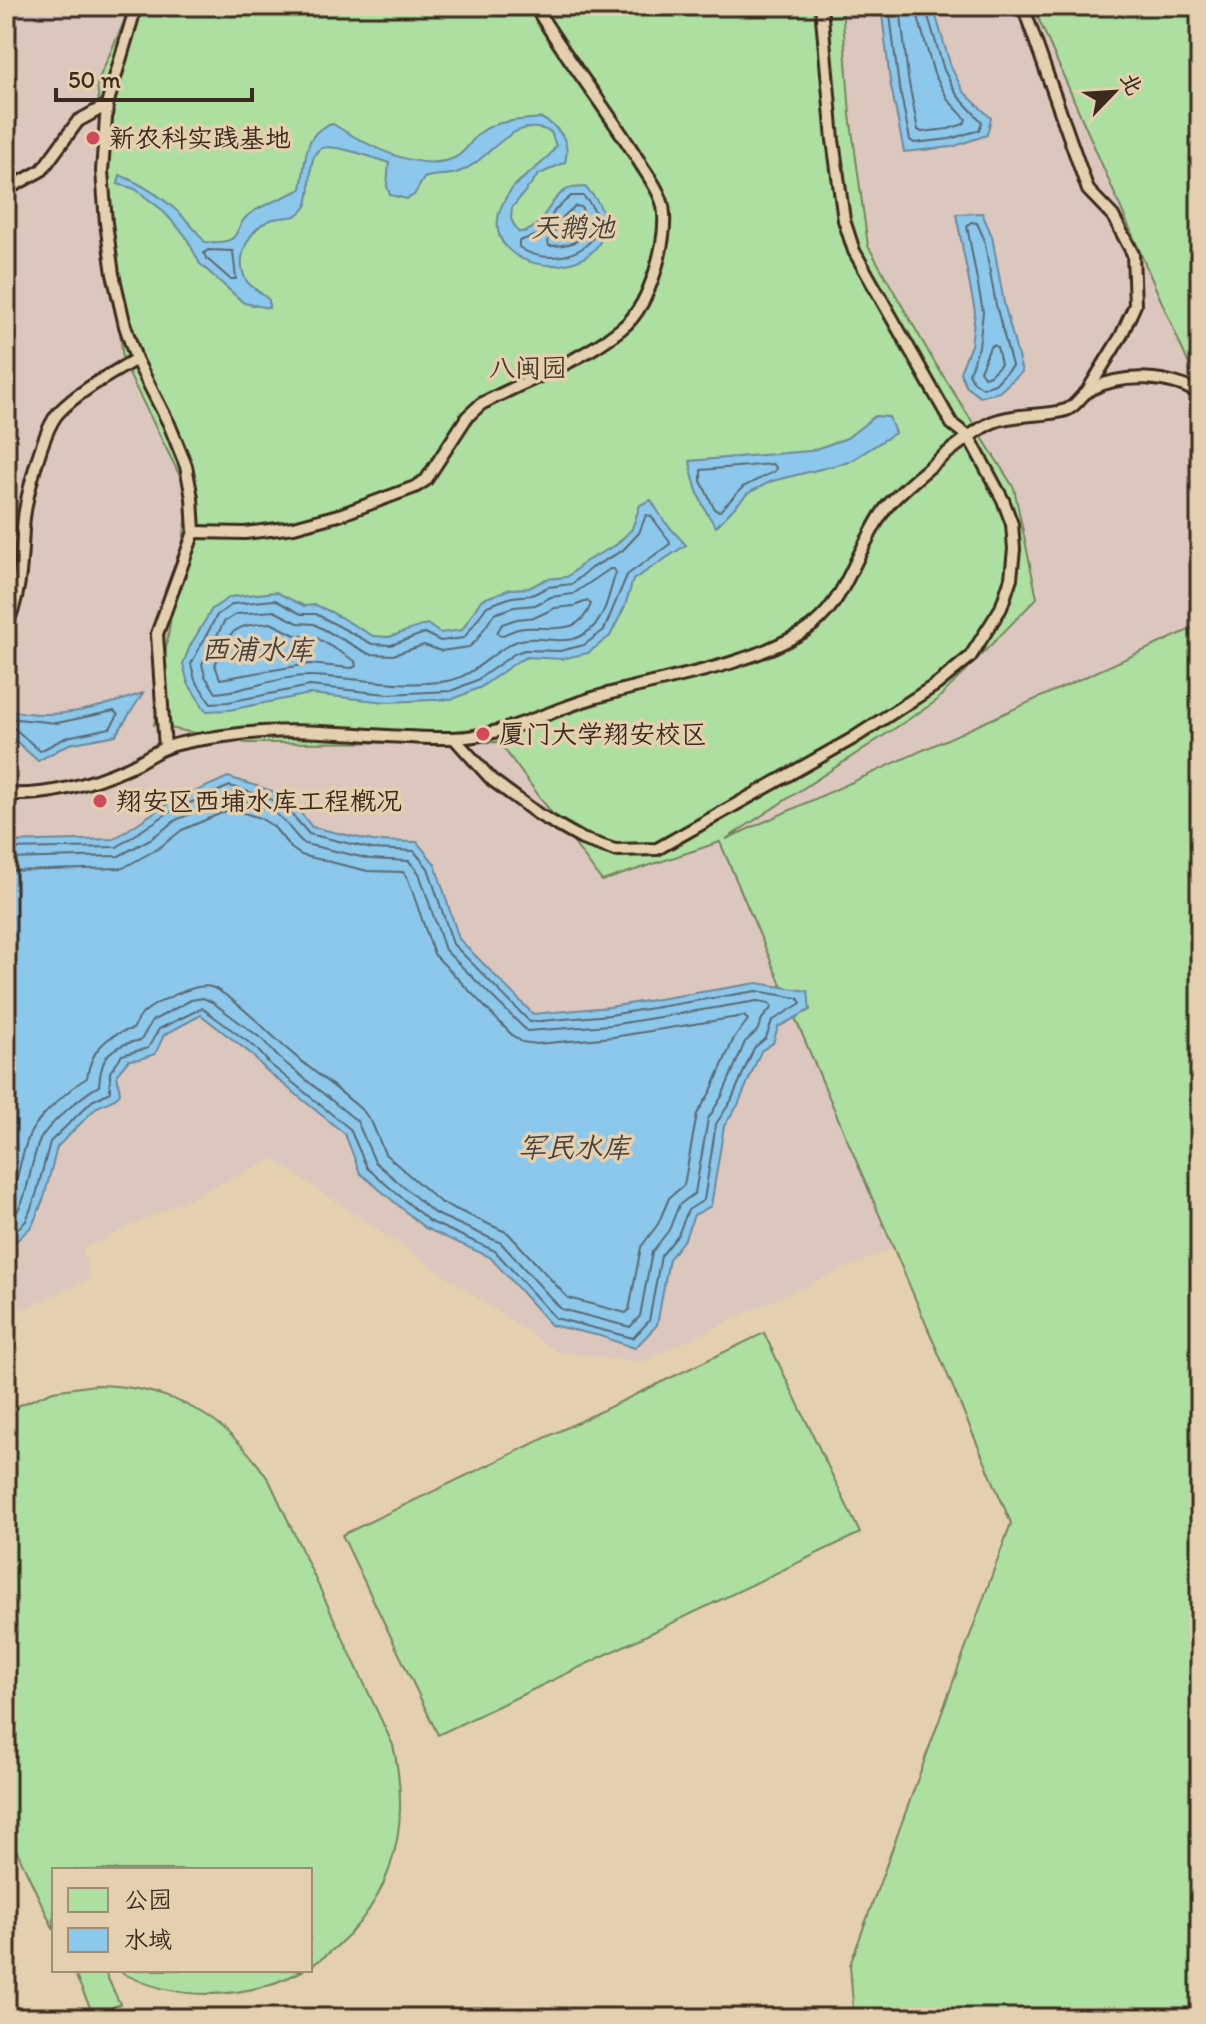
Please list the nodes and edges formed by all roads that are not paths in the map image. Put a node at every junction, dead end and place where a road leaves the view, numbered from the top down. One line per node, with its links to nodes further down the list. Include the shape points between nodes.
1 (136, 6): 5 (lane)
2 (535, 6): 11 (lane, via 632,148 663,205 658,263 645,299 604,341 481,404 426,480 415,487 294,527)
3 (821, 6): 10 (lane, via 833,140 844,220 854,251 952,424)
4 (1023, 6): 8 (lane, via 1088,190 1113,216 1133,254 1135,305)
5 (107, 105): 6 (lane, via 78,121 42,170); 7 (lane, via 102,171 106,223 116,287)
6 (6, 190)
7 (136, 359): 11 (lane, via 186,466); 12 (lane, via 57,414 34,471 24,514 20,582)
8 (1088, 390): 9 (lane, via 1137,376 1188,386); 10 (lane, via 1070,410 994,421)
9 (1200, 394)
10 (969, 437): 13 (lane, via 890,502 844,590 805,631 711,670 616,691 501,732); 13 (lane, via 1012,524 1011,578 1001,608 970,657 852,739 657,849 615,850 582,839 538,814 492,780)
11 (194, 532): 14 (lane, via 157,634)
12 (6, 626)
13 (454, 738): 14 (lane, via 278,730)
14 (165, 748): 15 (lane, via 63,791)
15 (6, 794)

